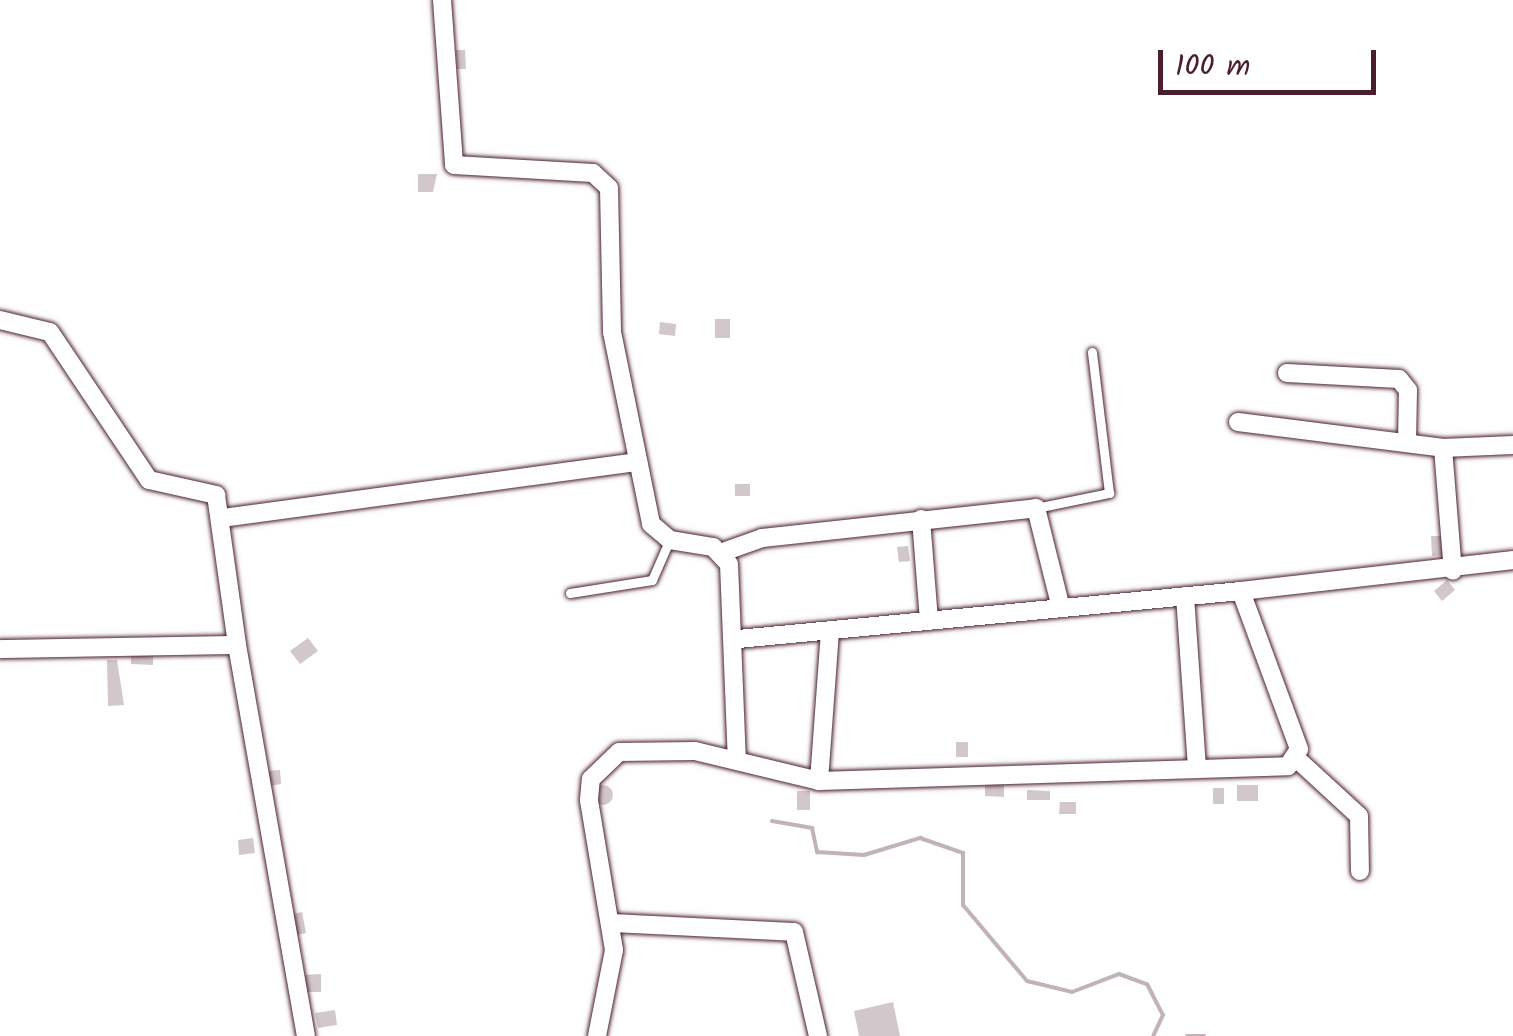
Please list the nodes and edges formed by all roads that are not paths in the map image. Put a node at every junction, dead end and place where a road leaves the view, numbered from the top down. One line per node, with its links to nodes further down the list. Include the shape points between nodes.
1 (442, 0): 9 (street, via 454,165 593,172 610,188 610,311)
2 (0, 320): 11 (street, via 50,332 140,472 216,495)
3 (1092, 352): 10 (lane, via 1109,494)
4 (1287, 373): 6 (street, via 1403,381)
5 (1238, 422): 6 (street)
6 (1406, 440): 8 (street)
7 (1513, 445): 8 (street)
8 (1443, 448): 16 (street)
9 (638, 462): 11 (street); 13 (street, via 651,524)
10 (1036, 508): 12 (street); 20 (street)
11 (223, 518): 24 (street)
12 (920, 519): 14 (street, via 762,538); 21 (street)
13 (670, 540): 14 (street); 18 (lane, via 652,580)
14 (723, 552): 23 (street)
15 (1513, 560): 16 (street)
16 (1453, 571): 17 (street)
17 (1241, 591): 19 (street); 26 (street)
18 (570, 593)
19 (1185, 596): 20 (street); 28 (street)
20 (1061, 608): 21 (street)
21 (930, 621): 22 (street)
22 (830, 630): 23 (street); 29 (street)
23 (738, 639): 27 (street)
24 (236, 645): 25 (street); 32 (street)
25 (0, 648)
26 (1297, 759): 28 (street); 30 (street, via 1359,816)
27 (737, 761): 29 (street); 31 (street, via 674,748 644,748 604,760 591,779)
28 (1196, 769): 29 (street)
29 (819, 782)
30 (1360, 871)
31 (611, 923): 33 (street, via 612,979); 34 (street, via 794,932)
32 (306, 1036)
33 (597, 1036)
34 (818, 1036)

